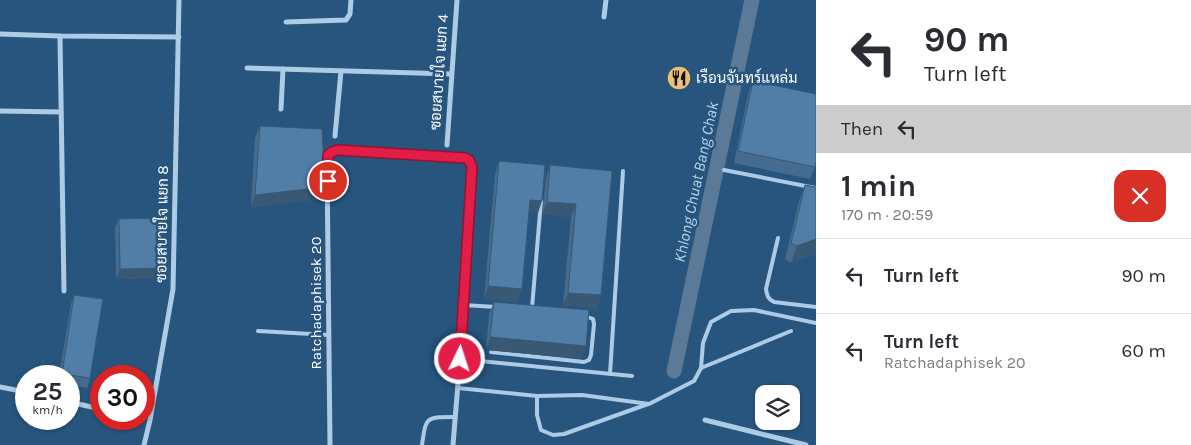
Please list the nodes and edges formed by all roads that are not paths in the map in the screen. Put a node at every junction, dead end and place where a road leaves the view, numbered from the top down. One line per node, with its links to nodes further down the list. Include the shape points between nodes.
1 (179, 0): 9 (street, ซอยสบายใจ แยก 8)
2 (351, 0): 6 (street, via 346,20)
3 (458, 0): 13 (street, ซอยสบายใจ แยก 4)
4 (606, 0): 5 (street)
5 (604, 17)
6 (286, 22)
7 (0, 34): 8 (street)
8 (60, 36): 9 (street); 16 (street)
9 (179, 37): 42 (street, ซอยสบายใจ แยก 8, via 173,289)
10 (247, 68): 11 (street)
11 (283, 69): 12 (street); 14 (street)
12 (341, 71): 13 (street); 17 (street)
13 (451, 74): 18 (street, ซอยสบายใจ แยก 4)
14 (281, 109)
15 (0, 111): 16 (street)
16 (61, 112): 24 (street)
17 (335, 136)
18 (447, 145)
19 (724, 170): 21 (lane)
20 (623, 171): 37 (lane)
21 (816, 188)
22 (541, 198): 28 (lane, via 531,311)
23 (778, 238): 26 (lane, via 767,296 774,302)
24 (64, 291)
25 (463, 305): 27 (lane); 33 (street, Ratchadaphisek 20, via 472,167 469,160 338,150 328,155 327,162); 35 (street)
26 (816, 307)
27 (500, 308)
28 (524, 310)
29 (578, 316): 34 (lane, via 588,317 594,324 589,360)
30 (816, 323): 36 (lane, via 754,310 731,311 711,322 703,343)
31 (258, 331): 33 (lane)
32 (791, 331): 36 (lane)
33 (328, 335): 49 (street, Ratchadaphisek 20)
34 (491, 352)
35 (460, 359): 37 (lane); 40 (street)
36 (701, 368): 44 (lane, via 694,381)
37 (610, 374): 38 (lane)
38 (632, 376)
39 (0, 387): 41 (street)
40 (458, 388): 43 (lane); 45 (street)
41 (15, 390)
42 (155, 392)
43 (537, 396): 44 (lane, via 582,395); 44 (lane, via 541,430 552,435 564,434)
44 (649, 404)
45 (455, 417): 50 (lane, via 429,419); 51 (street)
46 (705, 420): 52 (street)
47 (148, 430): 48 (street, ซอยสบายใจ แยก 8)
48 (144, 445)
49 (330, 445)
50 (422, 445)
51 (453, 445)
52 (806, 445)

